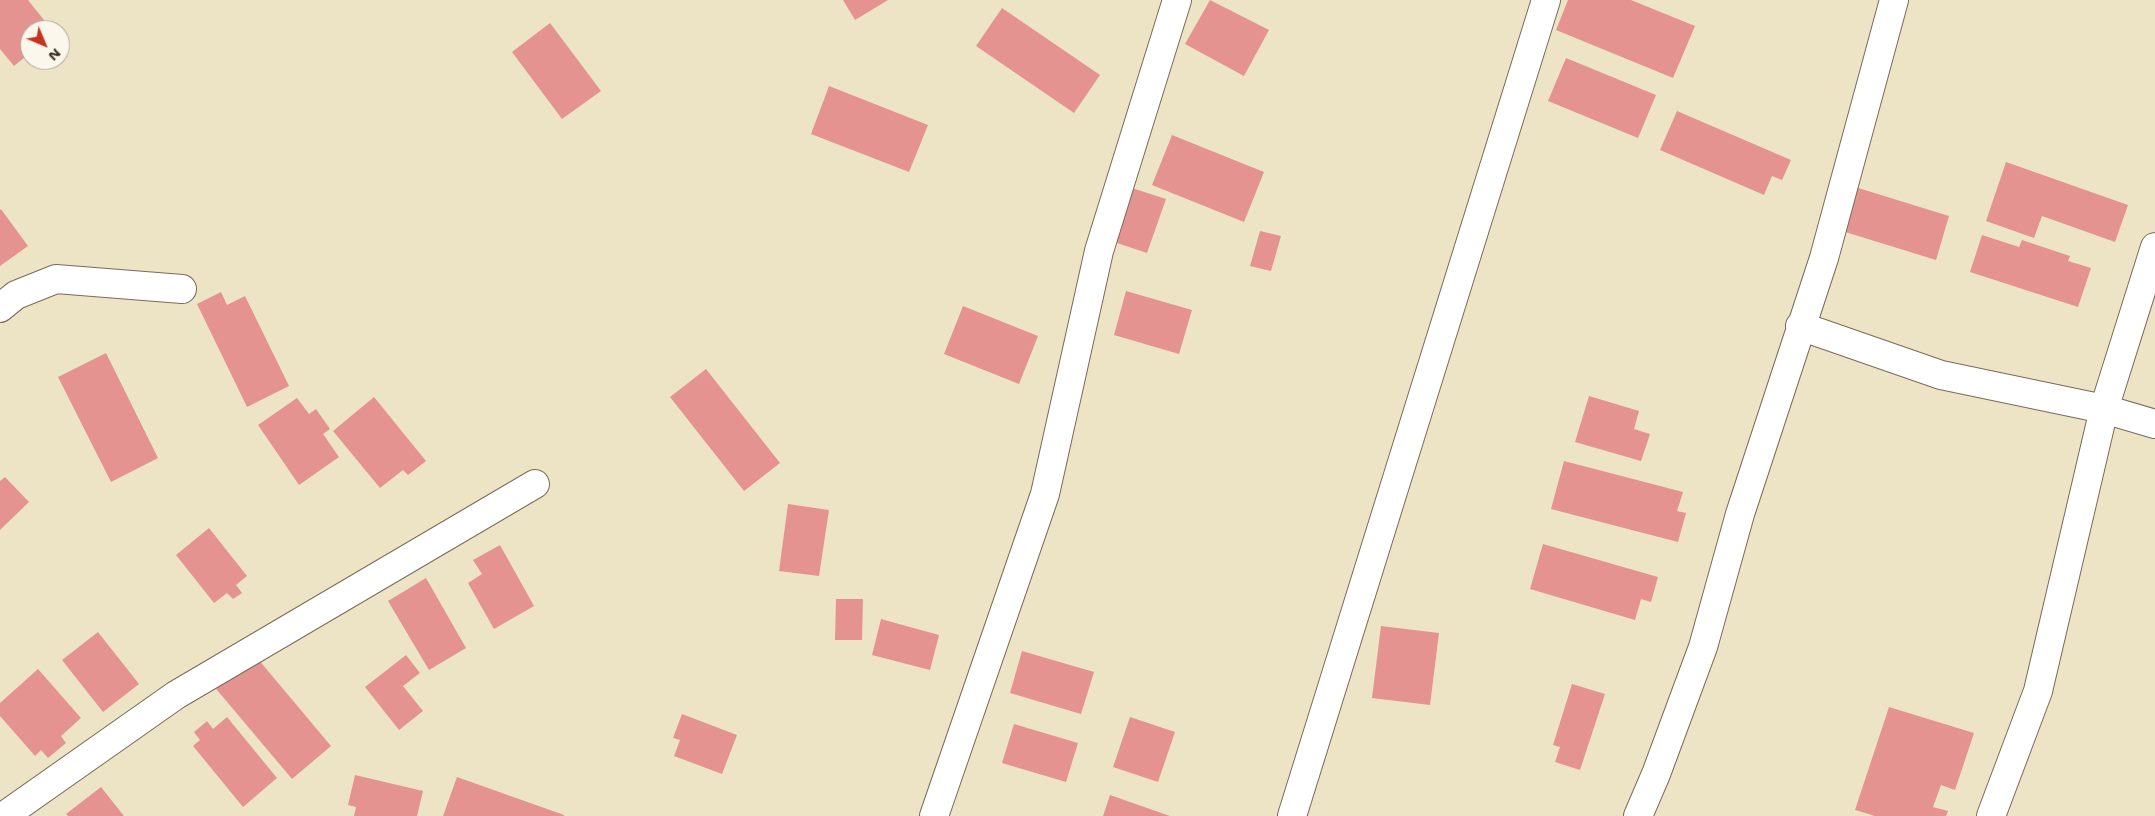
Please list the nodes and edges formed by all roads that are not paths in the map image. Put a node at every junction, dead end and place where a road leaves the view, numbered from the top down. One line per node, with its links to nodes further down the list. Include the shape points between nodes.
1 (1177, 0): 12 (street, via 1099,251 1045,494)
2 (1546, 0): 13 (street)
3 (1894, 0): 7 (street, via 1824,258)
4 (2155, 247): 8 (street)
5 (182, 289): 6 (street, via 56,279 16,295)
6 (0, 308)
7 (1800, 326): 8 (street, via 1941,375); 14 (street, via 1740,514 1703,647)
8 (2104, 409): 9 (street); 15 (street, via 2038,691)
9 (2155, 424)
10 (534, 484): 11 (street, via 176,695)
11 (4, 816)
12 (934, 816)
13 (1292, 816)
14 (1638, 816)
15 (1991, 816)

